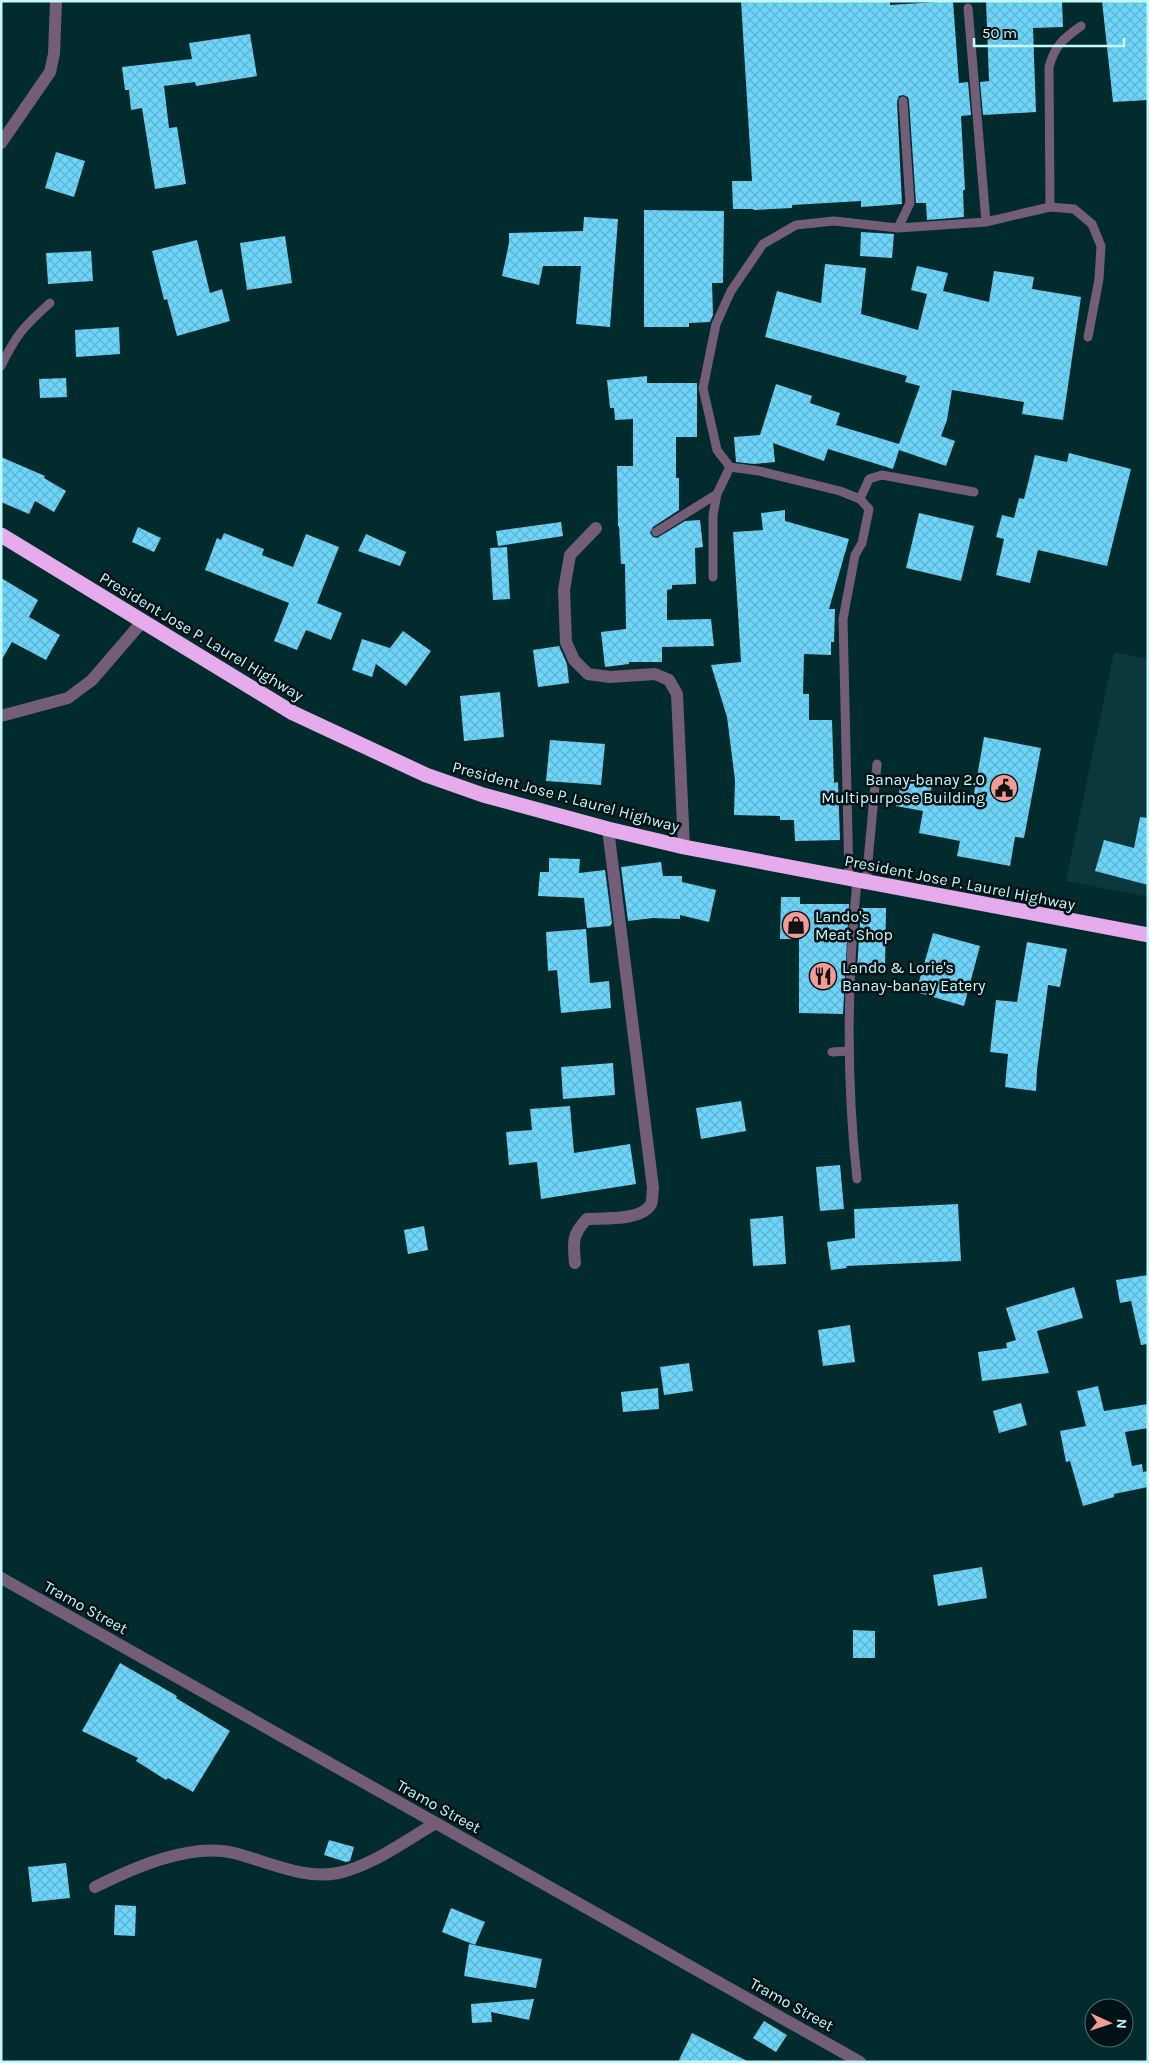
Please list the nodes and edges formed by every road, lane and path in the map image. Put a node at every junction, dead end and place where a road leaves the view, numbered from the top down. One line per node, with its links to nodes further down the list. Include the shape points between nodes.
1 (56, 1): 5 (street, via 50,72)
2 (968, 8): 7 (lane)
3 (1081, 26): 6 (lane, via 1062,41 1052,54 1049,67)
4 (903, 101): 8 (lane, via 910,203)
5 (1, 143)
6 (1050, 207): 7 (lane); 10 (lane, via 1074,209 1092,224 1101,246 1099,279)
7 (986, 222): 8 (lane)
8 (898, 228): 12 (lane, via 834,221 796,225 763,244 731,291 716,324 703,388 717,450)
9 (50, 303): 11 (lane, via 14,339)
10 (1088, 337)
11 (1, 366)
12 (730, 468): 14 (lane); 15 (lane, via 759,471)
13 (974, 492): 15 (lane, via 882,475 870,479)
14 (717, 494): 17 (lane); 19 (lane, via 713,515)
15 (860, 499): 25 (lane, via 869,509 862,543 855,555 843,619)
16 (596, 528): 24 (street, via 570,555 564,590 566,642 574,660 588,674 610,677 655,674 669,680 677,694)
17 (656, 532)
18 (1, 535): 20 (highway, President Jose P. Laurel Highway)
19 (713, 577)
20 (142, 622): 21 (street, via 92,680 68,698); 23 (highway, President Jose P. Laurel Highway, via 293,712 426,774 483,795)
21 (1, 716)
22 (877, 764): 25 (lane)
23 (608, 829): 24 (highway, President Jose P. Laurel Highway); 30 (street, via 653,1188 652,1203 634,1216 587,1219 577,1229 573,1245)
24 (684, 847): 25 (highway, President Jose P. Laurel Highway)
25 (857, 881): 26 (highway, President Jose P. Laurel Highway); 27 (lane, via 848,998)
26 (1148, 935)
27 (848, 1051): 28 (lane); 29 (lane)
28 (832, 1052)
29 (856, 1179)
30 (575, 1263)
31 (1, 1578): 32 (street, Tramo Street)
32 (436, 1823): 33 (street, via 360,1867 336,1874 312,1874 232,1852 200,1851 175,1855); 34 (street, Tramo Street)
33 (95, 1887)
34 (860, 2062)

